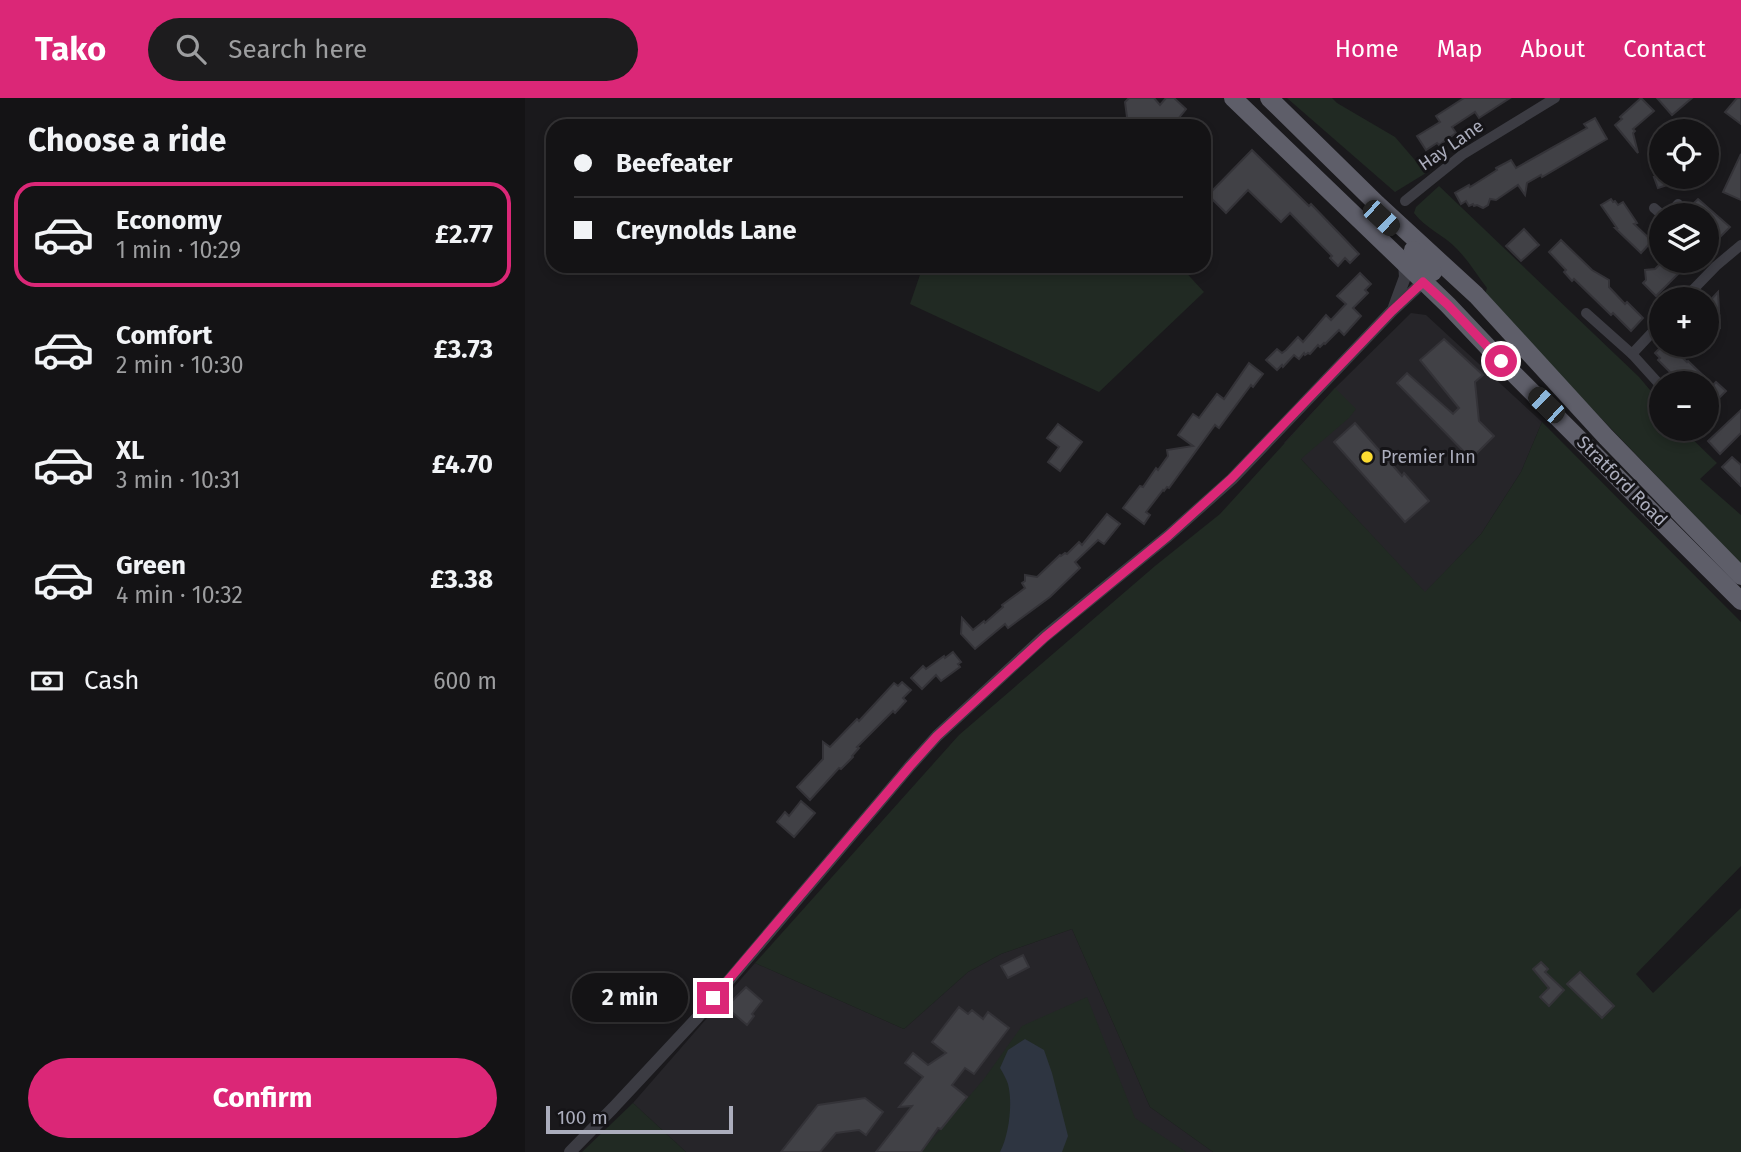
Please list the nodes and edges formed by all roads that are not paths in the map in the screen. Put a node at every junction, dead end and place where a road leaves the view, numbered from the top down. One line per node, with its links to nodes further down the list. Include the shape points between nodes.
1 (1233, 98): 6 (highway, Stratford Road)
2 (1269, 98): 8 (highway, via 1377,204 1381,218)
3 (1555, 98): 4 (street, Hay Lane, via 1462,155)
4 (1405, 201)
5 (1741, 245): 7 (street)
6 (1404, 263): 8 (highway, Stratford Road); 11 (street, via 1401,292)
7 (1719, 263)
8 (1433, 272): 11 (street); 16 (highway, Stratford Road, via 1476,295); 17 (highway, Stratford Road, via 1448,305)
9 (1709, 273): 10 (street)
10 (1696, 287)
11 (1392, 311): 18 (street, via 1232,478 937,736 697,1018)
12 (1586, 313): 14 (street)
13 (1649, 336): 14 (street)
14 (1632, 354): 15 (street)
15 (1649, 373)
16 (1741, 576)
17 (1741, 601)
18 (570, 1152)

